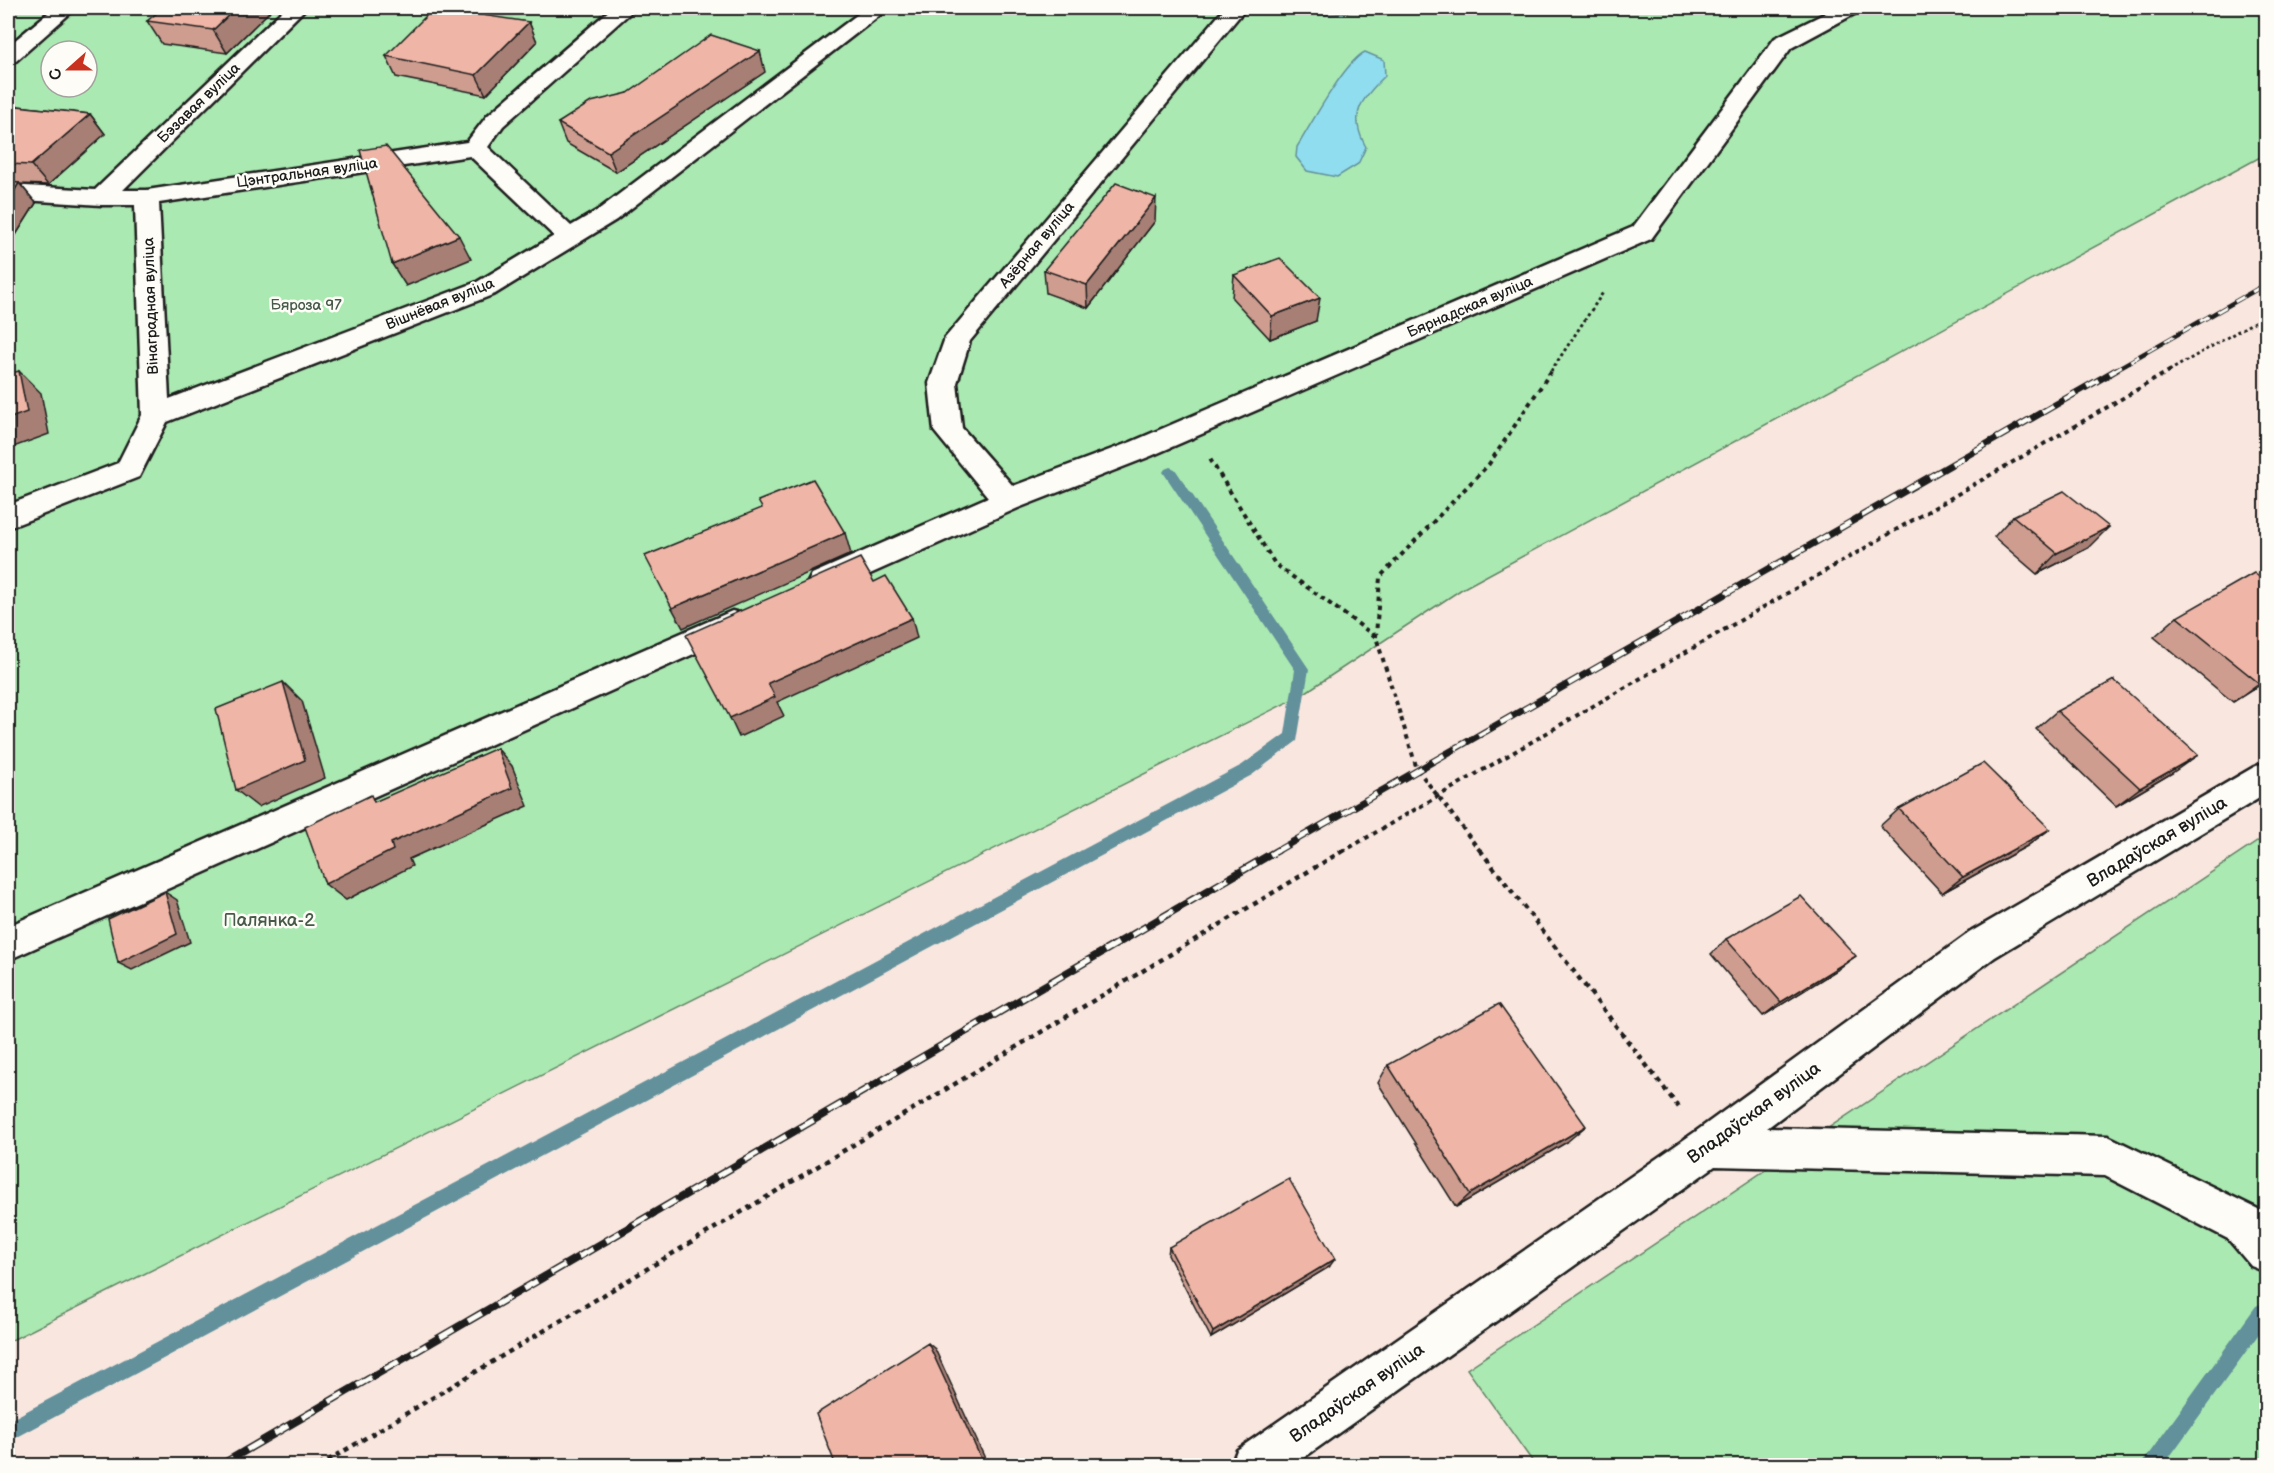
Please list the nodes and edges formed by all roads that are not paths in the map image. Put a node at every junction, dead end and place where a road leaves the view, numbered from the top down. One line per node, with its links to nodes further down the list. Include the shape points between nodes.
1 (66, 8): 7 (street)
2 (296, 8): 11 (street, Бэзавая вуліца)
3 (624, 8): 8 (street, via 495,121)
4 (879, 8): 12 (street, Вішнёвая вуліца, via 607,215)
5 (1236, 8): 14 (street, Азёрная вуліца, via 958,338 943,383 948,431)
6 (1851, 8): 14 (street, Бярнадская вуліца, via 1783,43 1642,233 1191,428)
7 (8, 56)
8 (475, 148): 10 (street, Цэнтральная вуліца); 12 (street)
9 (8, 192): 11 (street, Цэнтральная вуліца)
10 (147, 196): 11 (street, Цэнтральная вуліца); 13 (street, Вінаградная вуліца)
11 (101, 198)
12 (570, 238): 13 (street, Вішнёвая вуліца, via 486,288)
13 (156, 415): 15 (street, via 129,470)
14 (1008, 500): 16 (street, Бярнадская вуліца)
15 (8, 517)
16 (801, 592)
17 (758, 611): 19 (street)
18 (2266, 777): 20 (street, Владаўская вуліца, via 1982,945)
19 (8, 944)
20 (1709, 1146): 21 (street, via 2108,1156 2243,1224); 22 (street, Владаўская вуліца)
21 (2266, 1251)
22 (1253, 1466)

